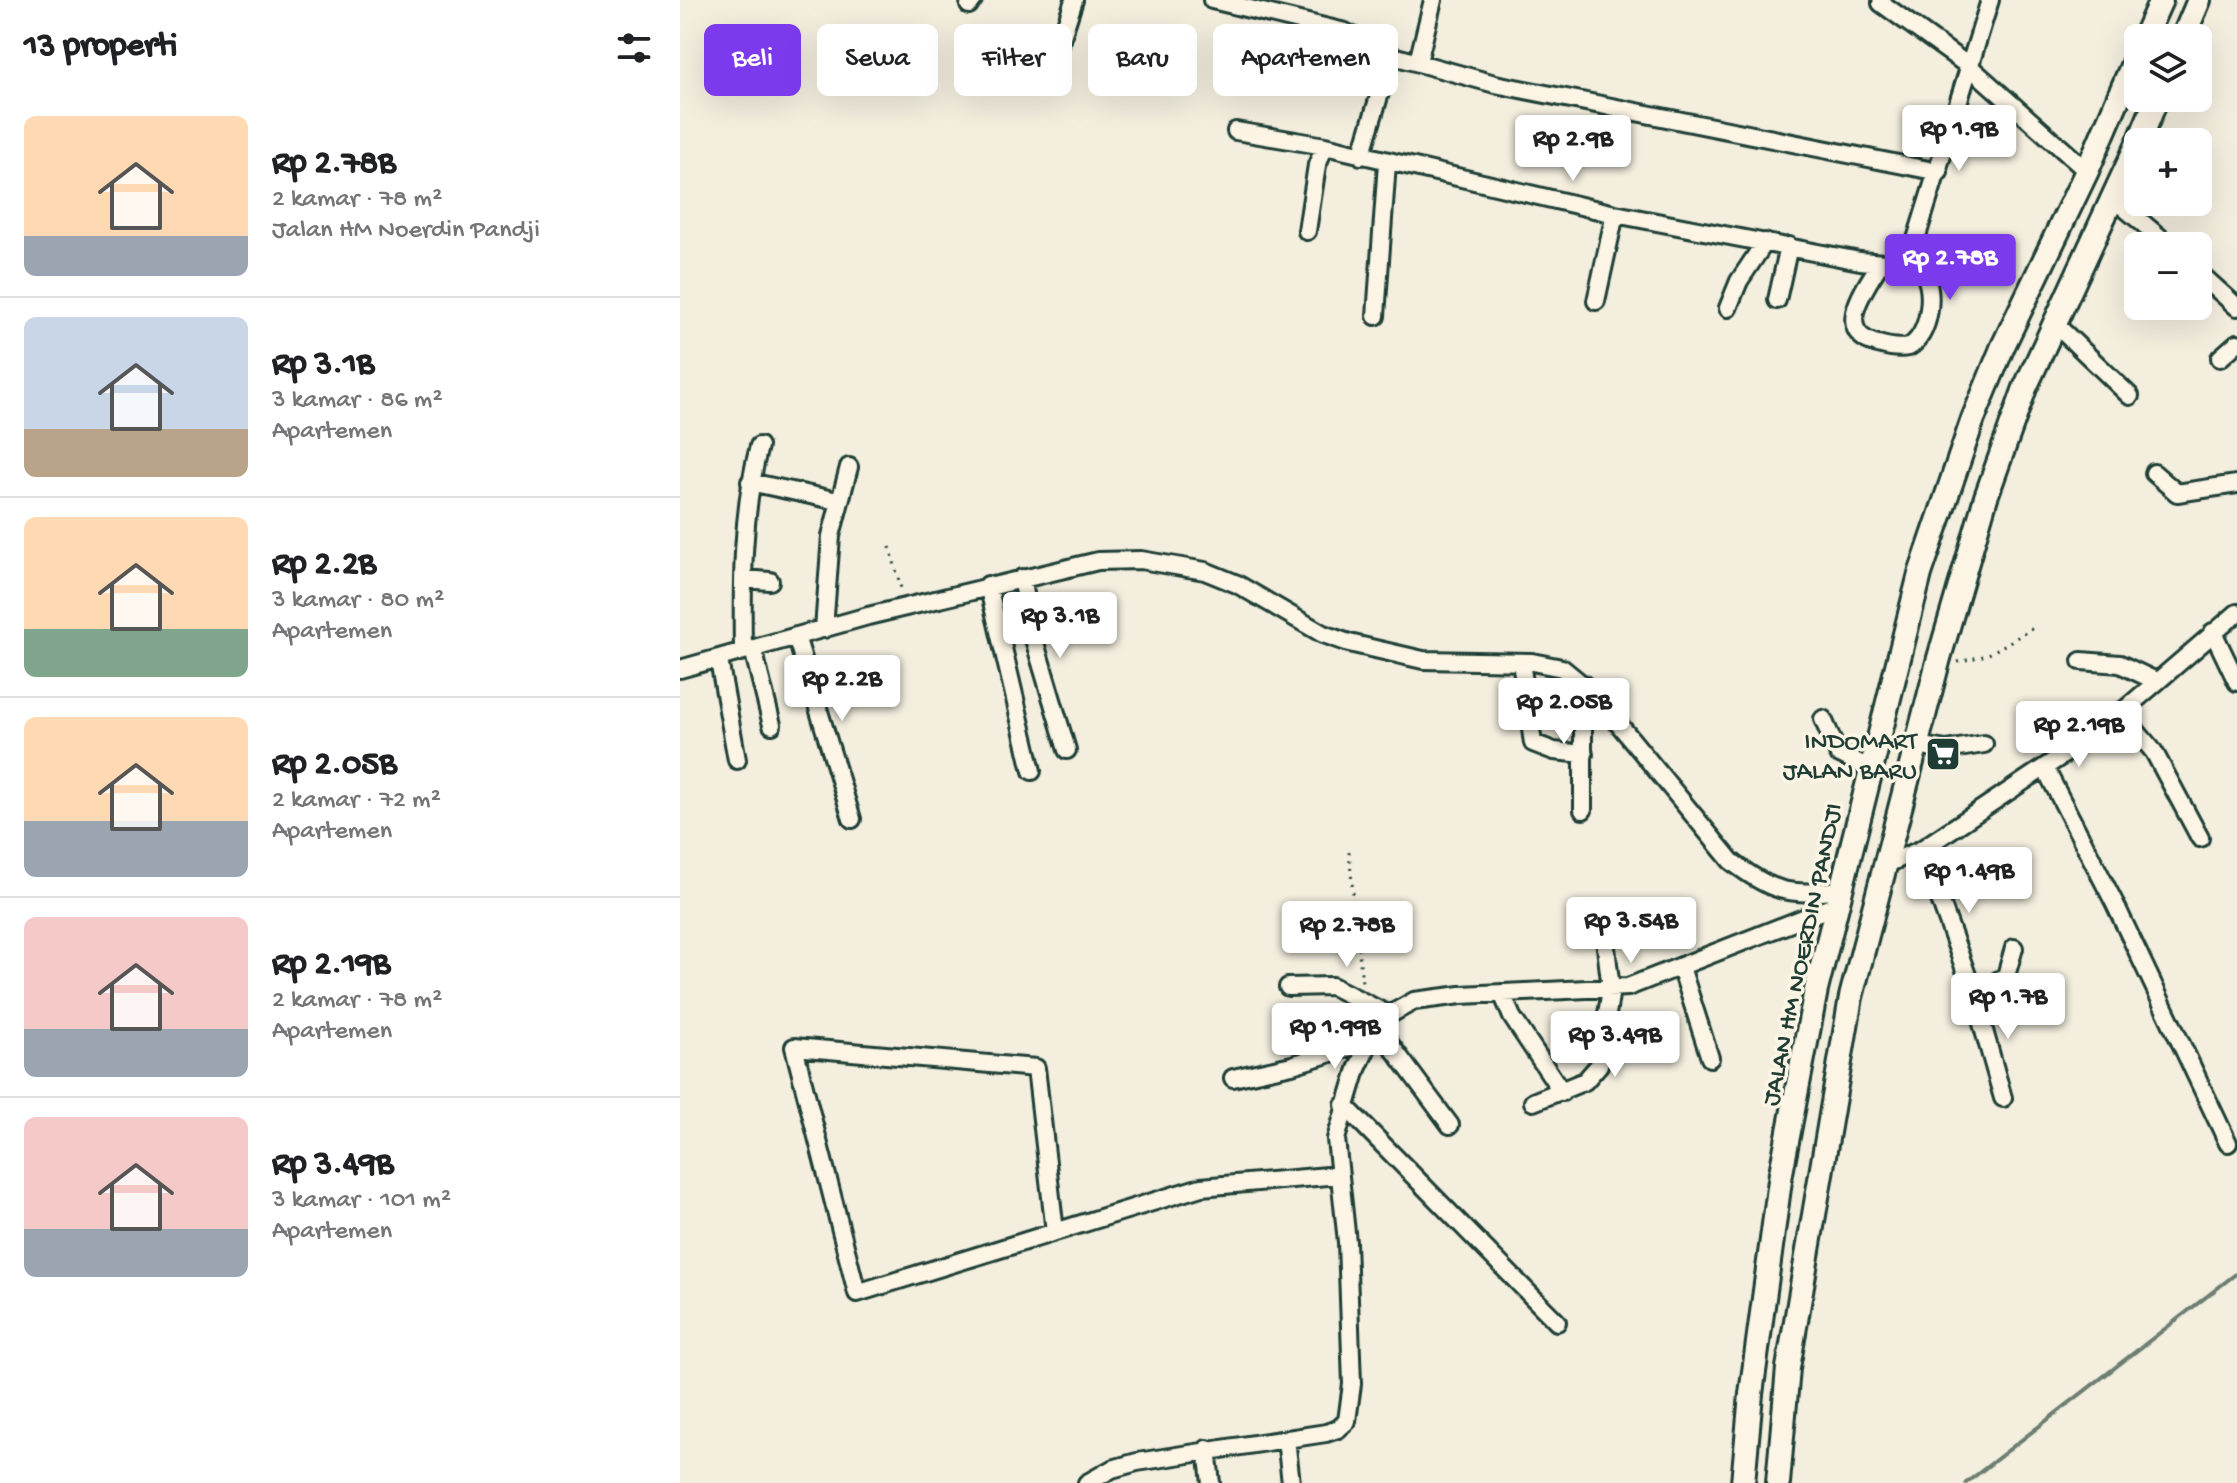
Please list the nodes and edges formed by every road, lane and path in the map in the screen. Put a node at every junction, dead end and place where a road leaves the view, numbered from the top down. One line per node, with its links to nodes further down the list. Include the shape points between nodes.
1 (1074, 0): 8 (street)
2 (1212, 0): 9 (street)
3 (1433, 0): 13 (street)
4 (1990, 0): 14 (street)
5 (2161, 0): 10 (main road)
6 (2199, 0): 11 (main road)
7 (1881, 3): 14 (street)
8 (1066, 24)
9 (1312, 24)
10 (2150, 24)
11 (2189, 24)
12 (1398, 55): 13 (street)
13 (1418, 62): 22 (street, via 1576,102)
14 (1970, 67): 21 (street); 22 (street)
15 (2124, 85): 21 (main road, JALAN HM NOERDIN PANDJI)
16 (1379, 96): 19 (street)
17 (1236, 131): 18 (street)
18 (1325, 146): 19 (street); 26 (street)
19 (1361, 156): 20 (street)
20 (1387, 163): 25 (street); 37 (street)
21 (2087, 171): 77 (main road, JALAN HM NOERDIN PANDJI, via 1973,419 1920,574)
22 (1939, 172): 31 (street)
23 (2124, 176): 24 (main road)
24 (2114, 199): 27 (street); 38 (main road)
25 (1615, 214): 28 (street); 34 (street)
26 (1307, 231)
27 (2153, 232)
28 (1765, 242): 29 (street); 36 (street)
29 (1789, 246): 30 (street); 33 (street)
30 (1880, 264): 31 (street); 31 (street, via 1856,307 1853,328 1870,342 1904,349 1917,341 1931,301 1924,273)
31 (1908, 265)
32 (2212, 285): 35 (street)
33 (1777, 300)
34 (1596, 301)
35 (2237, 307)
36 (1728, 308)
37 (1376, 316)
38 (2055, 324): 41 (street); 72 (main road, via 2025,388 1986,497)
39 (2237, 343): 40 (street)
40 (2220, 358)
41 (2130, 396)
42 (759, 446): 46 (street)
43 (849, 467): 47 (street)
44 (2154, 473): 45 (street, via 2177,493)
45 (2235, 478)
46 (750, 482): 47 (street); 50 (street)
47 (838, 501): 56 (street)
48 (890, 547): 53 (path)
49 (1022, 578): 52 (street); 63 (street, via 1098,561 1166,564 1237,584 1323,634 1349,643 1423,660); 73 (street, via 1033,636)
50 (743, 579): 51 (street); 59 (street)
51 (770, 581)
52 (988, 585): 53 (street); 78 (street)
53 (906, 607): 56 (street)
54 (2237, 613): 57 (street)
55 (2035, 627): 61 (path, via 2002,648)
56 (824, 629): 58 (street)
57 (2213, 632): 65 (street); 66 (street)
58 (796, 636): 59 (street); 80 (street)
59 (748, 650): 60 (street); 70 (street)
60 (719, 660): 64 (street); 75 (street)
61 (1956, 661)
62 (2081, 661): 65 (street, via 2120,664)
63 (1521, 662): 67 (street, via 1562,668); 74 (street, via 1533,743)
64 (680, 669)
65 (2156, 681): 68 (street)
66 (2237, 682)
67 (1583, 684): 74 (street); 85 (street, via 1731,861 1781,891)
68 (2121, 713): 76 (street); 81 (street, via 2154,752)
69 (1823, 719): 77 (street, via 1838,753)
70 (772, 725)
71 (1984, 744): 72 (street)
72 (1932, 748): 84 (main road)
73 (1067, 750)
74 (1584, 754): 79 (street)
75 (737, 760)
76 (2045, 768): 82 (street); 104 (street)
77 (1871, 769): 85 (main road, JALAN HM NOERDIN PANDJI)
78 (1032, 771)
79 (1583, 810)
80 (852, 819)
81 (2200, 838)
82 (1922, 849): 84 (street); 93 (street)
83 (1349, 852): 95 (path)
84 (1885, 865): 94 (main road)
85 (1836, 898): 88 (street); 91 (main road, JALAN HM NOERDIN PANDJI)
86 (1605, 939): 90 (street)
87 (2014, 948): 93 (street, via 2006,976)
88 (1681, 967): 90 (street); 97 (street)
89 (1288, 987): 95 (street, via 1332,986)
90 (1611, 989): 92 (street); 99 (street, via 1599,1065 1585,1081)
91 (1816, 990): 94 (main road); 113 (main road, JALAN HM NOERDIN PANDJI, via 1781,1173)
92 (1502, 993): 96 (street, via 1414,1001); 99 (street)
93 (1974, 995): 100 (street)
94 (1851, 997): 114 (main road, via 1788,1368)
95 (1364, 999): 96 (street)
96 (1379, 1028): 98 (street, via 1292,1065); 102 (street); 103 (street)
97 (1710, 1058)
98 (1233, 1078)
99 (1562, 1092): 101 (street)
100 (2003, 1098)
101 (1533, 1102)
102 (1344, 1105): 105 (street, via 1336,1139); 107 (street)
103 (1450, 1125)
104 (2228, 1143)
105 (1339, 1175): 106 (street, via 1201,1187); 108 (street, via 1350,1299 1350,1411 1338,1429)
106 (1055, 1232): 106 (street, via 857,1293 794,1047 1036,1068)
107 (1557, 1322)
108 (1286, 1439): 109 (street); 112 (street)
109 (1207, 1449): 110 (street, via 1124,1465); 111 (street)
110 (1087, 1483)
111 (1211, 1483)
112 (1291, 1483)
113 (1743, 1483)
114 (1778, 1483)

